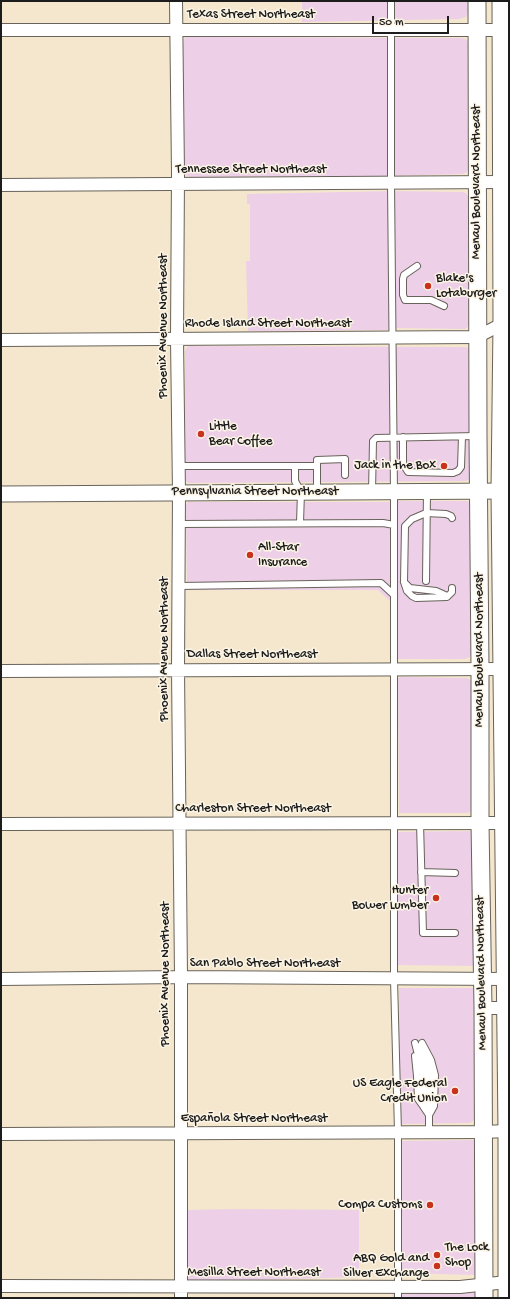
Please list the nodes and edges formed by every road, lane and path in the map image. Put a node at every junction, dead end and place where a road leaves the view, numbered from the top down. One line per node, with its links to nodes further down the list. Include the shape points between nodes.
1 (176, 1): 5 (street, Phoenix Avenue Northeast)
2 (390, 1): 7 (lane)
3 (477, 1): 8 (main road, Menaul Boulevard Northeast)
4 (501, 1): 9 (main road, Menaul Boulevard Northeast)
5 (176, 29): 6 (street, Texas Street Northeast); 7 (street, Texas Street Northeast); 14 (street, Phoenix Avenue Northeast)
6 (1, 30)
7 (391, 30): 8 (street, Texas Street Northeast); 11 (lane)
8 (477, 30): 9 (street, Texas Street Northeast); 12 (main road, Menaul Boulevard Northeast)
9 (501, 30): 10 (main road, Menaul Boulevard Northeast)
10 (505, 53): 15 (main road, Menaul Boulevard Northeast)
11 (391, 183): 12 (street, Tennessee Street Northeast); 14 (street, Tennessee Street Northeast); 19 (lane)
12 (476, 183): 15 (street, Tennessee Street Northeast); 20 (main road, Menaul Boulevard Northeast)
13 (1, 185): 14 (street, Tennessee Street Northeast)
14 (178, 185): 21 (street, Phoenix Avenue Northeast)
15 (504, 187): 18 (main road, Menaul Boulevard Northeast)
16 (417, 266): 17 (lane, via 404,275 405,300 431,300)
17 (444, 306)
18 (505, 324): 20 (street, Rhode Island Street Northeast); 32 (main road, Menaul Boulevard Northeast)
19 (392, 337): 20 (street, Rhode Island Street Northeast); 21 (street, Rhode Island Street Northeast); 23 (lane)
20 (477, 337): 25 (main road, Menaul Boulevard Northeast)
21 (177, 339): 22 (street, Rhode Island Street Northeast); 26 (street, Phoenix Avenue Northeast)
22 (1, 340)
23 (393, 437): 24 (lane); 35 (lane, via 376,438 373,441); 36 (lane)
24 (403, 437): 25 (lane); 25 (lane, via 404,464 408,472 452,473 461,467)
25 (470, 437): 31 (main road, Menaul Boulevard Northeast)
26 (178, 466): 27 (lane); 37 (street, Phoenix Avenue Northeast)
27 (295, 466): 28 (lane); 33 (lane, via 295,481)
28 (317, 466): 29 (lane, via 317,460 345,459); 34 (lane)
29 (345, 474)
30 (427, 491): 31 (street, Pennsylvania Street Northeast); 36 (street, Pennsylvania Street Northeast); 39 (lane)
31 (478, 491): 32 (street, Pennsylvania Street Northeast); 51 (main road, Menaul Boulevard Northeast)
32 (505, 491): 48 (main road, Menaul Boulevard Northeast)
33 (300, 492): 34 (street, Pennsylvania Street Northeast); 37 (street, Pennsylvania Street Northeast); 41 (lane)
34 (317, 492): 35 (street, Pennsylvania Street Northeast)
35 (372, 492): 36 (street, Pennsylvania Street Northeast)
36 (394, 492): 43 (lane)
37 (179, 493): 38 (street, Pennsylvania Street Northeast); 42 (street, Phoenix Avenue Northeast)
38 (1, 494)
39 (426, 513): 40 (lane, via 446,514); 44 (lane); 46 (lane, via 405,526 404,582 410,588 436,591 447,596 452,592)
40 (452, 518)
41 (300, 523): 42 (lane); 43 (lane)
42 (179, 524): 45 (street, Phoenix Avenue Northeast)
43 (394, 525): 47 (lane)
44 (426, 581)
45 (178, 586): 47 (lane, via 381,583); 49 (street, Phoenix Avenue Northeast)
46 (452, 588)
47 (394, 595): 50 (lane)
48 (506, 602): 53 (main road, Menaul Boulevard Northeast)
49 (178, 669): 50 (street, Dallas Street Northeast); 52 (street, Dallas Street Northeast); 55 (street, Phoenix Avenue Northeast)
50 (394, 669): 51 (street, Dallas Street Northeast); 56 (lane)
51 (480, 669): 53 (street, Dallas Street Northeast); 54 (main road, Menaul Boulevard Northeast)
52 (1, 670)
53 (505, 680): 58 (main road, Menaul Boulevard Northeast)
54 (480, 822): 57 (street, Charleston Street Northeast); 58 (street, Charleston Street Northeast); 67 (main road, Menaul Boulevard Northeast)
55 (180, 823): 56 (street, Charleston Street Northeast); 59 (street, Charleston Street Northeast); 63 (street, Phoenix Avenue Northeast)
56 (394, 823): 57 (street, Charleston Street Northeast); 65 (lane)
57 (420, 823): 60 (lane)
58 (507, 823): 66 (main road, Menaul Boulevard Northeast)
59 (1, 824)
60 (421, 872): 61 (lane); 62 (lane, via 423,933)
61 (455, 873)
62 (455, 933)
63 (181, 977): 64 (street, San Pablo Street Northeast); 65 (street, San Pablo Street Northeast); 76 (street, Phoenix Avenue Northeast)
64 (1, 979)
65 (394, 979): 67 (street, San Pablo Street Northeast); 73 (lane)
66 (506, 979): 67 (street, San Pablo Street Northeast); 69 (main road, Menaul Boulevard Northeast)
67 (482, 980): 68 (main road, Menaul Boulevard Northeast)
68 (482, 1008): 69 (street); 75 (main road, Menaul Boulevard Northeast)
69 (507, 1008): 70 (main road, Menaul Boulevard Northeast)
70 (508, 1070): 72 (main road, Menaul Boulevard Northeast)
71 (429, 1115): 71 (lane, via 434,1106 435,1075 431,1060 417,1043 423,1074 423,1106); 74 (lane)
72 (508, 1131): 75 (street, Española Street Northeast); 78 (main road, Menaul Boulevard Northeast)
73 (398, 1132): 74 (street, Española Street Northeast); 76 (street, Española Street Northeast); 85 (lane)
74 (429, 1132): 75 (street, Española Street Northeast)
75 (483, 1132): 83 (main road, Menaul Boulevard Northeast)
76 (181, 1133): 77 (street, Española Street Northeast); 84 (street, Phoenix Avenue Northeast)
77 (1, 1134)
78 (508, 1159): 79 (main road, Menaul Boulevard Northeast)
79 (508, 1225): 80 (main road, Menaul Boulevard Northeast)
80 (508, 1259): 82 (main road, Menaul Boulevard Northeast)
81 (1, 1286): 84 (street, Mesilla Street Northeast)
82 (508, 1287): 83 (street, Mesilla Street Northeast)
83 (484, 1291): 85 (street, Mesilla Street Northeast, via 460,1287)
84 (181, 1292): 85 (street, Mesilla Street Northeast)
85 (398, 1292)

